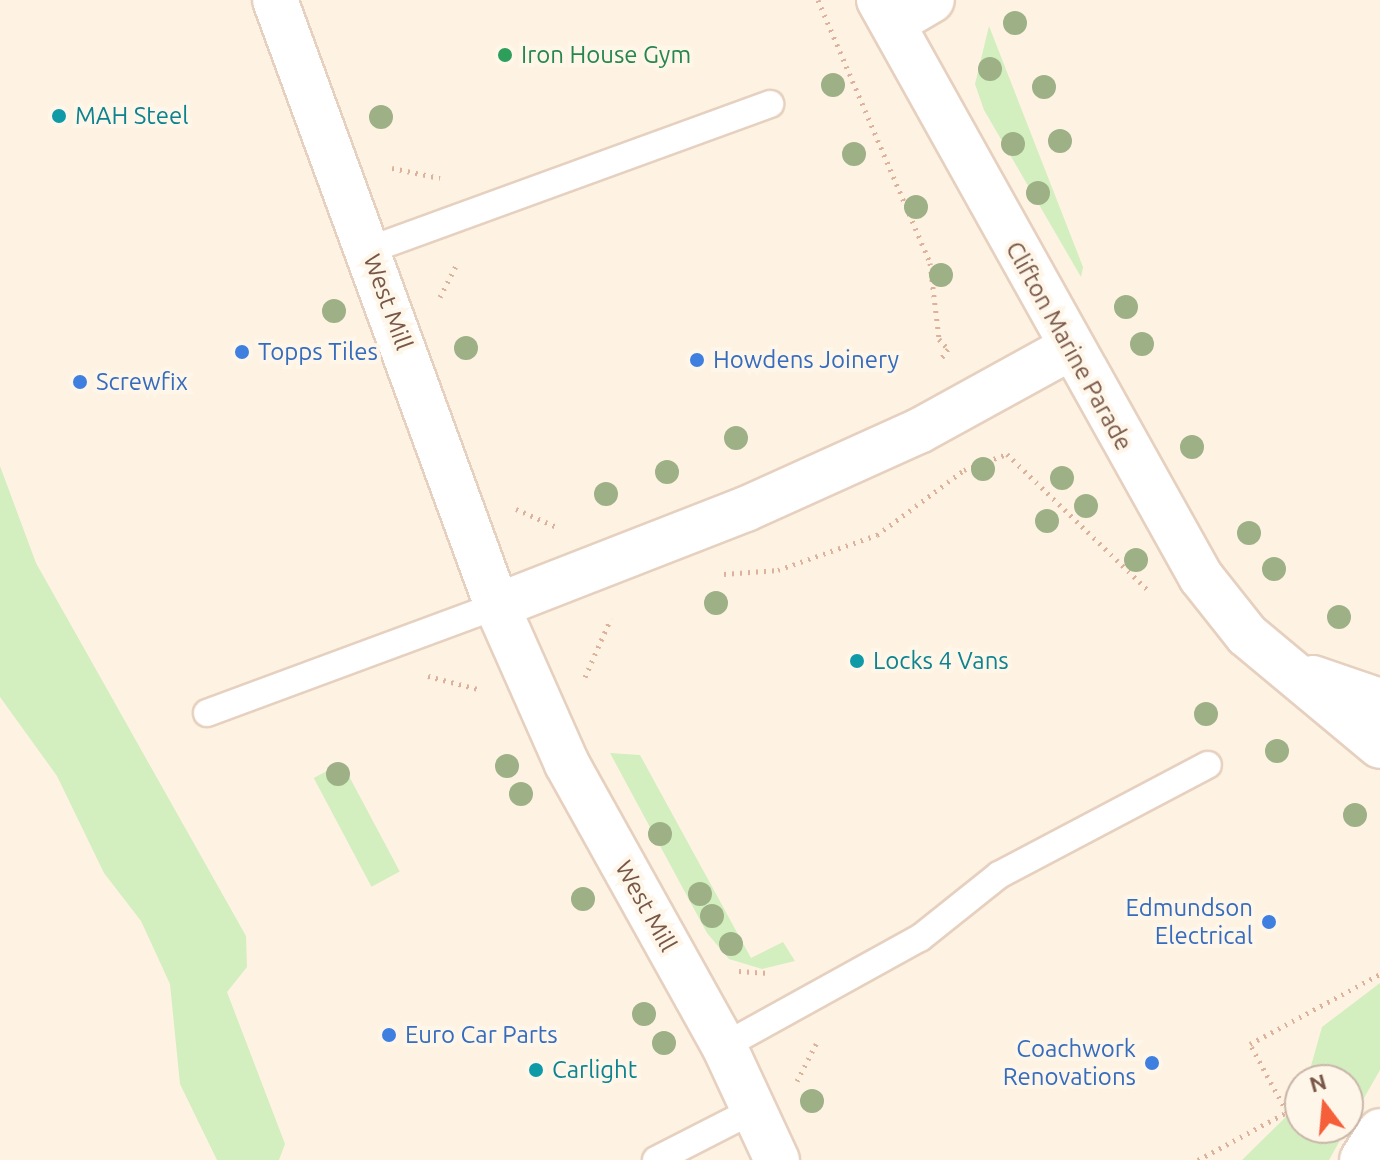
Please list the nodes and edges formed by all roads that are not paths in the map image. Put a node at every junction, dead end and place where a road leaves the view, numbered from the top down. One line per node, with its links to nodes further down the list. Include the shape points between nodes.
1 (275, 0): 5 (street, West Mill)
2 (932, 0): 3 (street)
3 (886, 12): 6 (street, Clifton Marine Parade)
4 (770, 104): 5 (lane)
5 (369, 250): 7 (street, West Mill)
6 (1070, 348): 7 (street, via 919,431 761,503); 8 (street, Clifton Marine Parade, via 1201,577 1247,635)
7 (497, 606): 10 (lane); 13 (street, West Mill, via 567,764)
8 (1288, 669): 9 (street, Clifton Marine Parade); 11 (street, Clifton Marine Parade)
9 (1380, 701)
10 (207, 713)
11 (1380, 746)
12 (1208, 765): 13 (lane, via 999,875 920,938)
13 (724, 1046): 14 (street, West Mill)
14 (750, 1112): 16 (lane); 17 (street, West Mill)
15 (1380, 1131): 18 (street)
16 (656, 1160)
17 (777, 1160)
18 (1362, 1160)

